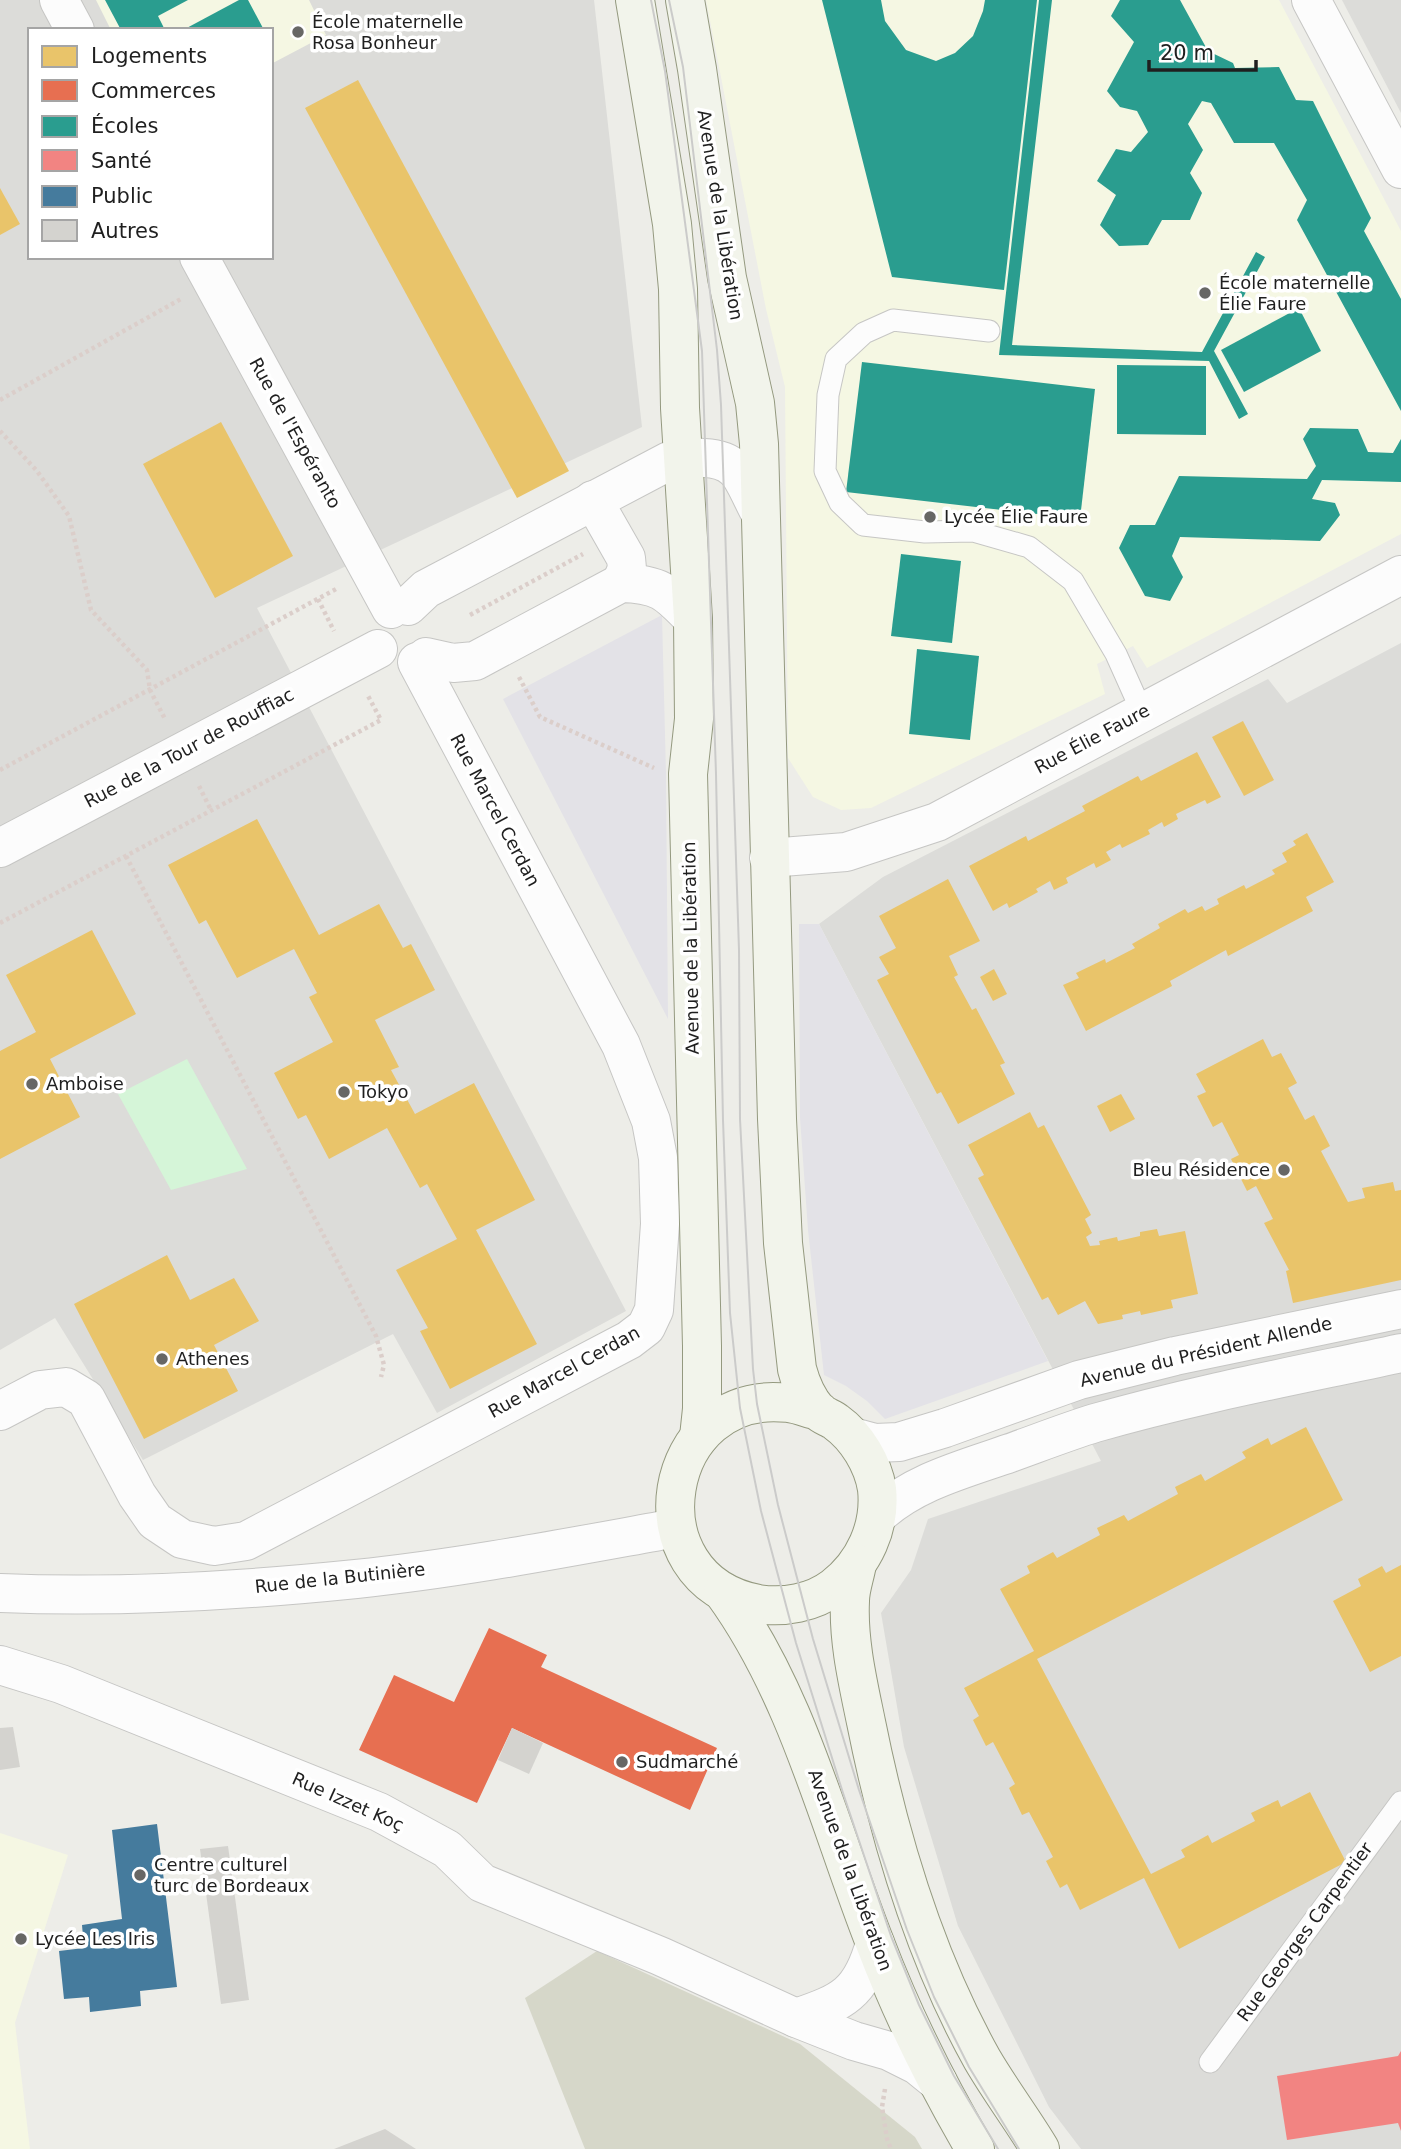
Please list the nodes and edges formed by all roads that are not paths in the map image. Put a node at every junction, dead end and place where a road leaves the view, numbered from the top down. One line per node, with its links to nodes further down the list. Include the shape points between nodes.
1 (59, 0): 5 (street)
2 (635, 0): 9 (street, Avenue de la Libération, via 678,289)
3 (685, 0): 11 (street, Avenue de la Libération, via 727,278 755,403)
4 (1311, 0): 6 (street)
5 (74, 28)
6 (1401, 169)
7 (206, 269): 14 (street, Rue de l'Espéranto, via 370,571)
8 (989, 331): 18 (lane, via 893,320 864,333 836,359 828,395 825,471 840,503 863,525 973,531 1029,547 1073,580 1116,654)
9 (684, 459): 10 (street, via 669,461); 11 (street, Avenue de la Libération, via 723,461 736,469); 15 (street, Avenue de la Libération)
10 (593, 500): 13 (street, via 625,558 627,569); 14 (street)
11 (760, 513): 20 (street, Avenue de la Libération)
12 (1401, 575): 18 (street, Rue Élie Faure)
13 (621, 583): 15 (street, via 660,590); 17 (street, via 475,661)
14 (399, 607): 16 (street, via 378,622 375,640); 17 (street, via 417,608 431,621 432,649)
15 (693, 618): 25 (street, Avenue de la Libération, via 694,719 688,774 702,1346)
16 (365, 656): 17 (street, via 384,656 399,664); 19 (street, Rue de la Tour de Rouffiac)
17 (421, 659): 23 (street, Rue Marcel Cerdan, via 621,1045 652,1121 660,1224 654,1310 646,1327 246,1541 214,1546 182,1539 156,1521 86,1399 66,1387 40,1390)
18 (1142, 712): 20 (street, Rue Élie Faure, via 937,822 846,852)
19 (0, 848)
20 (769, 859): 24 (street, Avenue de la Libération, via 783,1243 797,1368 803,1388)
21 (1401, 1309): 26 (street, Avenue du Président Allende, via 1079,1380 899,1441 875,1443)
22 (1401, 1353): 27 (street, via 1094,1424 963,1469 893,1501)
23 (0, 1411)
24 (819, 1411): 25 (street, via 789,1403 757,1404 718,1420); 26 (street)
25 (699, 1437): 28 (street, via 682,1464 674,1494)
26 (853, 1437): 27 (street, via 877,1488)
27 (877, 1516): 29 (street, via 870,1542)
28 (676, 1528): 30 (street, via 685,1552 702,1575); 31 (street, Rue de la Butinière, via 358,1579 216,1590)
29 (857, 1564): 30 (street, via 833,1588 785,1606 744,1601); 39 (street, via 850,1598 856,1675 897,1851 948,1991 983,2060)
30 (723, 1592): 34 (street, Avenue de la Libération, via 747,1627 783,1700 827,1805)
31 (0, 1593)
32 (0, 1665): 35 (street, Rue Izzet Koç, via 61,1684 379,1812 447,1849 482,1883)
33 (1401, 1801): 36 (lane, Rue Georges Carpentier)
34 (875, 1943): 35 (street, via 859,1983 831,2006); 37 (street, Avenue de la Libération)
35 (796, 2018): 37 (street, Rue Izzet Koç, via 889,2051)
36 (1210, 2062)
37 (939, 2082): 38 (street, Avenue de la Libération)
38 (975, 2149)
39 (1040, 2149)

